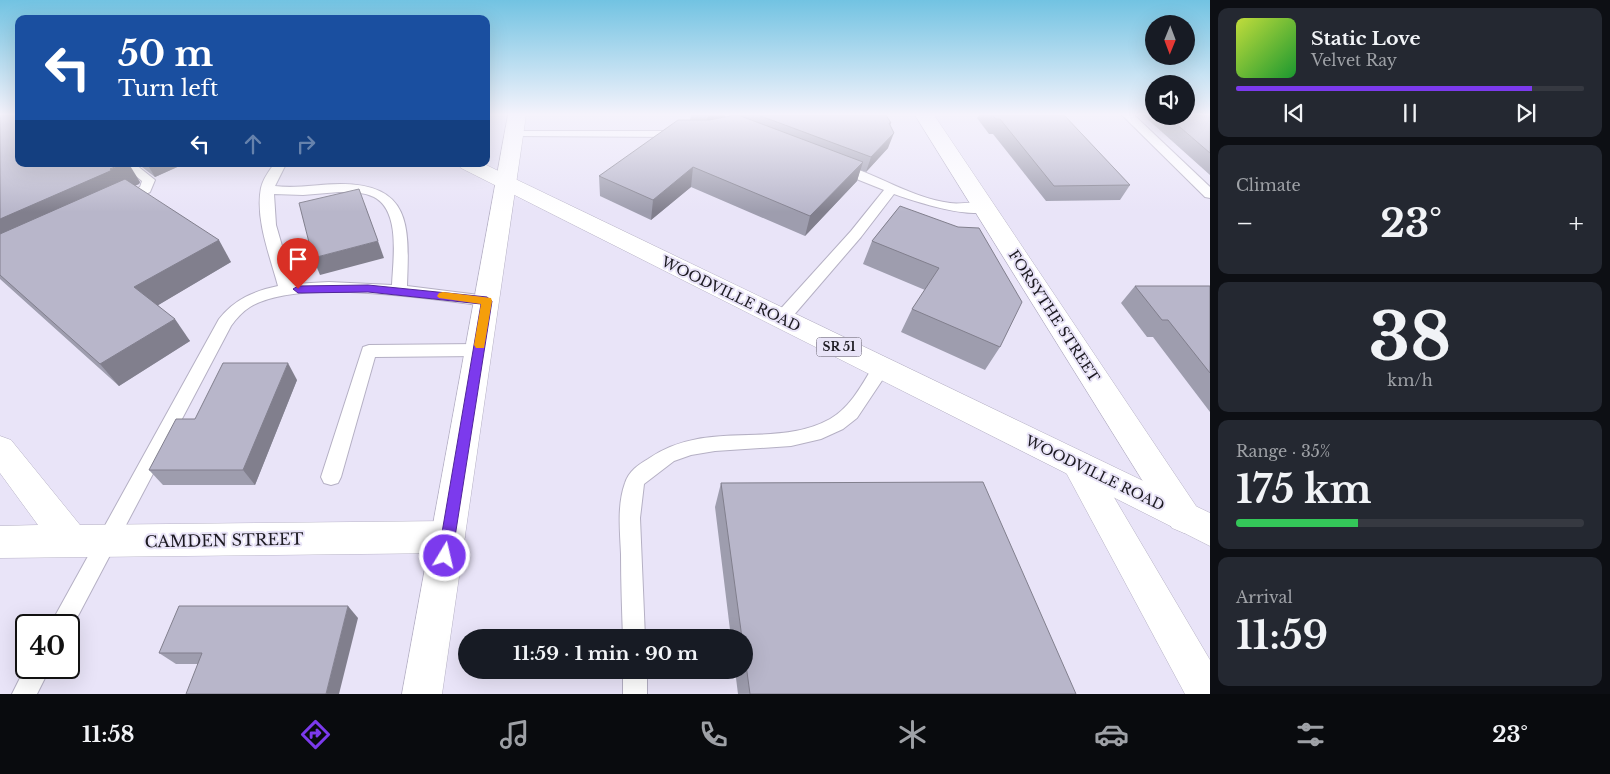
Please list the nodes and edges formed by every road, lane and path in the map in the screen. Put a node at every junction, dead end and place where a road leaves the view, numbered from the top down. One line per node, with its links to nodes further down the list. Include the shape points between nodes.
1 (512, 147): 8 (street)
2 (945, 147): 13 (street, FORSYTHE STREET)
3 (1161, 147): 11 (lane)
4 (827, 163): 9 (lane)
5 (131, 167): 12 (lane, via 150,180 145,189)
6 (278, 167): 10 (lane)
7 (474, 167): 8 (street, WOODVILLE ROAD / SR 51)
8 (506, 183): 16 (street); 17 (street, WOODVILLE ROAD / SR 51)
9 (892, 188): 13 (lane, via 949,207); 17 (lane)
10 (267, 189): 14 (lane, via 269,228); 15 (lane, via 296,192 342,188 362,190 391,203 401,237)
11 (1210, 194)
12 (111, 207)
13 (984, 208): 23 (street, FORSYTHE STREET)
14 (288, 290): 15 (lane, via 368,288); 27 (lane, via 247,301 236,308 225,323)
15 (399, 291): 16 (lane)
16 (487, 301): 18 (street)
17 (781, 319): 19 (street, WOODVILLE ROAD / SR 51)
18 (479, 350): 22 (lane, via 369,351); 25 (street)
19 (881, 368): 21 (street, WOODVILLE ROAD / SR 51); 30 (lane, via 858,405 836,424 807,435 685,448 656,461 635,481 630,516)
20 (0, 449): 26 (street)
21 (1078, 465): 23 (street, WOODVILLE ROAD / SR 51); 36 (street)
22 (331, 477)
23 (1184, 517): 24 (street, WOODVILLE ROAD / SR 51)
24 (1210, 530)
25 (448, 537): 27 (street, CAMDEN STREET); 34 (street)
26 (71, 541): 27 (street, CAMDEN STREET); 28 (street, CAMDEN STREET)
27 (106, 541): 29 (lane)
28 (0, 542)
29 (67, 614)
30 (634, 629)
31 (32, 679): 33 (lane)
32 (635, 679): 35 (lane)
33 (24, 694)
34 (422, 694)
35 (636, 694)
36 (1207, 694)

